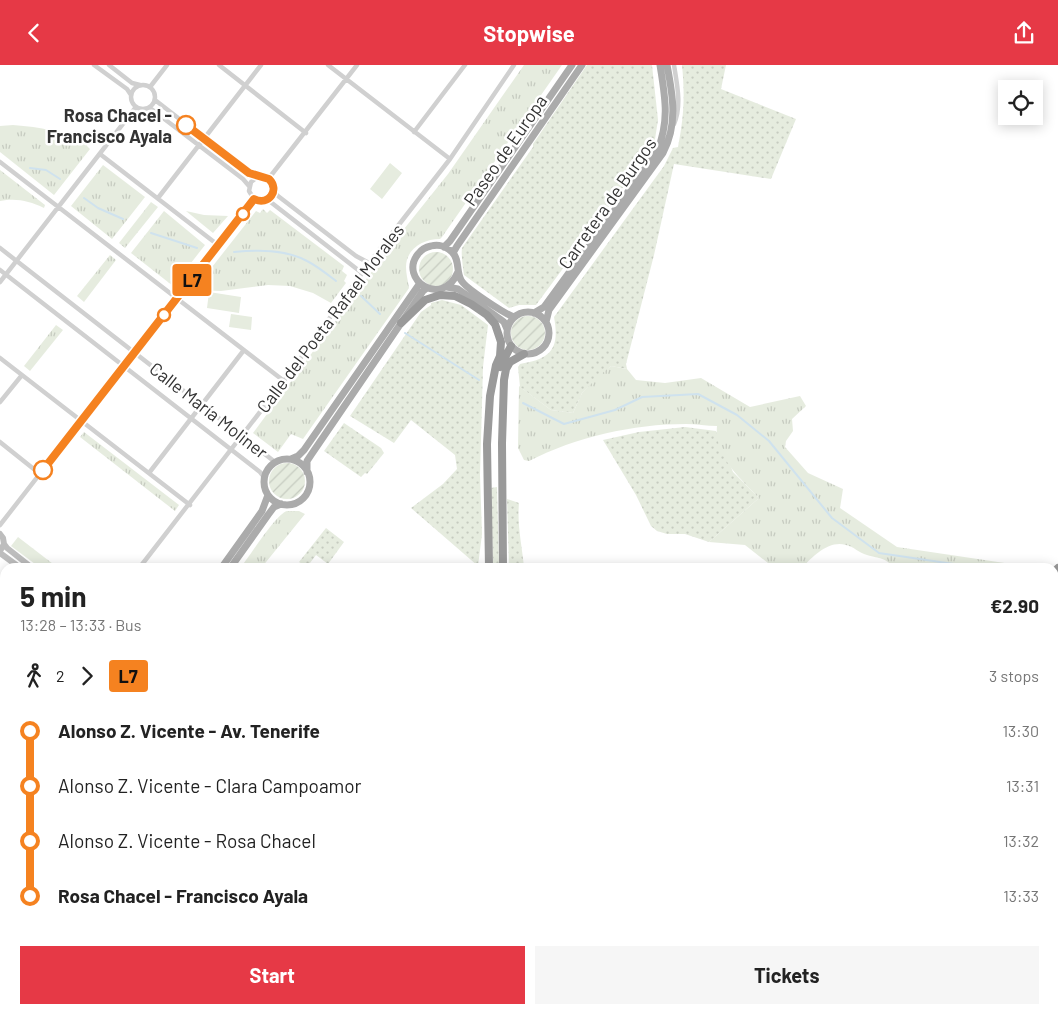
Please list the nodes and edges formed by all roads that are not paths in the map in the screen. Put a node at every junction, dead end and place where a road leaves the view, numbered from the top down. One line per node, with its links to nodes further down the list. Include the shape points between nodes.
1 (94, 65): 19 (street)
2 (109, 65): 16 (street, via 132,83)
3 (168, 65): 18 (street)
4 (219, 65): 17 (street)
5 (261, 65): 17 (street)
6 (328, 65): 15 (street)
7 (357, 65): 15 (street)
8 (465, 65): 24 (street)
9 (514, 65): 29 (street, Calle del Poeta Rafael Morales)
10 (572, 65): 40 (main road, Paseo de Europa)
11 (582, 65): 42 (main road, Paseo de Europa)
12 (660, 65): 54 (main road, Carretera de Burgos, via 666,121 658,152 544,307)
13 (667, 65): 23 (main road, Carretera de Burgos)
14 (674, 65): 23 (street, via 679,105)
15 (346, 79): 24 (street); 25 (street)
16 (141, 85): 18 (street); 19 (street)
17 (245, 86): 25 (street); 26 (street)
18 (150, 87): 20 (street)
19 (131, 95): 21 (street)
20 (155, 100): 22 (street); 26 (street)
21 (136, 107): 22 (street); 28 (street)
22 (150, 108): 27 (street)
23 (672, 127): 56 (main road, Carretera de Burgos, via 663,153 549,310)
24 (414, 131): 29 (street)
25 (306, 133): 32 (street)
26 (204, 139): 27 (street); 31 (street)
27 (199, 145): 33 (street); 35 (street)
28 (100, 154): 35 (street); 38 (street)
29 (450, 159): 44 (street, Calle del Poeta Rafael Morales)
30 (0, 162): 38 (street)
31 (259, 177): 32 (street); 33 (street, via 254,178)
32 (269, 179): 34 (street)
33 (249, 186): 36 (street)
34 (274, 191): 37 (street); 44 (street)
35 (158, 197): 39 (street)
36 (254, 199): 37 (street); 39 (street)
37 (268, 199): 47 (street)
38 (58, 207): 43 (street); 53 (street)
39 (218, 245): 53 (street)
40 (444, 247): 42 (main road); 50 (main road, via 431,246 419,252 413,264)
41 (0, 248): 43 (street, Calle María Moliner)
42 (453, 253): 46 (main road)
43 (16, 260): 48 (street); 61 (street, Calle María Moliner)
44 (368, 263): 47 (street, Calle del Poeta Rafael Morales)
45 (0, 270): 48 (street, Calle María Moliner)
46 (458, 272): 51 (main road); 55 (main road, via 462,283)
47 (362, 273): 67 (street, Calle del Poeta Rafael Morales)
48 (6, 275): 49 (street); 64 (street, Calle María Moliner)
49 (0, 282)
50 (420, 283): 52 (main road); 75 (main road, via 304,450)
51 (447, 287): 52 (main road, via 438,290); 58 (main road, via 458,289 504,322)
52 (427, 288): 57 (main road)
53 (177, 298): 60 (street); 61 (street)
54 (534, 313): 55 (main road); 56 (main road)
55 (514, 317): 58 (main road)
56 (546, 322): 62 (main road, via 549,329 547,343 537,352)
57 (401, 323): 66 (highway, via 425,300 440,295 471,304 495,324 501,341); 77 (main road, via 307,461)
58 (507, 329): 59 (main road)
59 (510, 346): 62 (main road); 66 (highway)
60 (244, 350): 67 (street); 69 (street)
61 (135, 352): 64 (street); 69 (street, Calle María Moliner)
62 (524, 354): 94 (highway, via 510,362 504,380)
63 (0, 358): 65 (street)
64 (124, 367): 70 (street, Calle María Moliner); 71 (street)
65 (22, 375): 68 (street); 71 (street)
66 (494, 377): 93 (highway, via 487,444)
67 (284, 381): 72 (street, Calle del Poeta Rafael Morales)
68 (0, 402)
69 (202, 405): 70 (street); 72 (street, Calle María Moliner)
70 (191, 419): 74 (street, Calle María Moliner); 78 (street)
71 (82, 420): 78 (street); 79 (street)
72 (242, 436): 74 (street, Calle del Poeta Rafael Morales); 76 (street, Calle María Moliner)
73 (0, 443): 79 (street)
74 (231, 450): 80 (street, Calle María Moliner); 83 (street, Calle del Poeta Rafael Morales)
75 (291, 459): 76 (main road); 77 (main road)
76 (276, 462): 80 (main road)
77 (308, 472): 82 (main road, via 310,489 304,497 298,502)
78 (150, 473): 83 (street)
79 (40, 474): 84 (street)
80 (264, 477): 81 (main road)
81 (268, 495): 82 (main road); 91 (main road, via 262,511)
82 (281, 504): 92 (main road, via 274,507)
83 (190, 505): 90 (street, Calle del Poeta Rafael Morales)
84 (0, 525)
85 (0, 534): 86 (main road)
86 (4, 544): 87 (main road); 89 (main road)
87 (0, 552): 88 (main road)
88 (14, 563)
89 (26, 563)
90 (143, 563)
91 (225, 563)
92 (234, 563)
93 (489, 563)
94 (504, 563)

